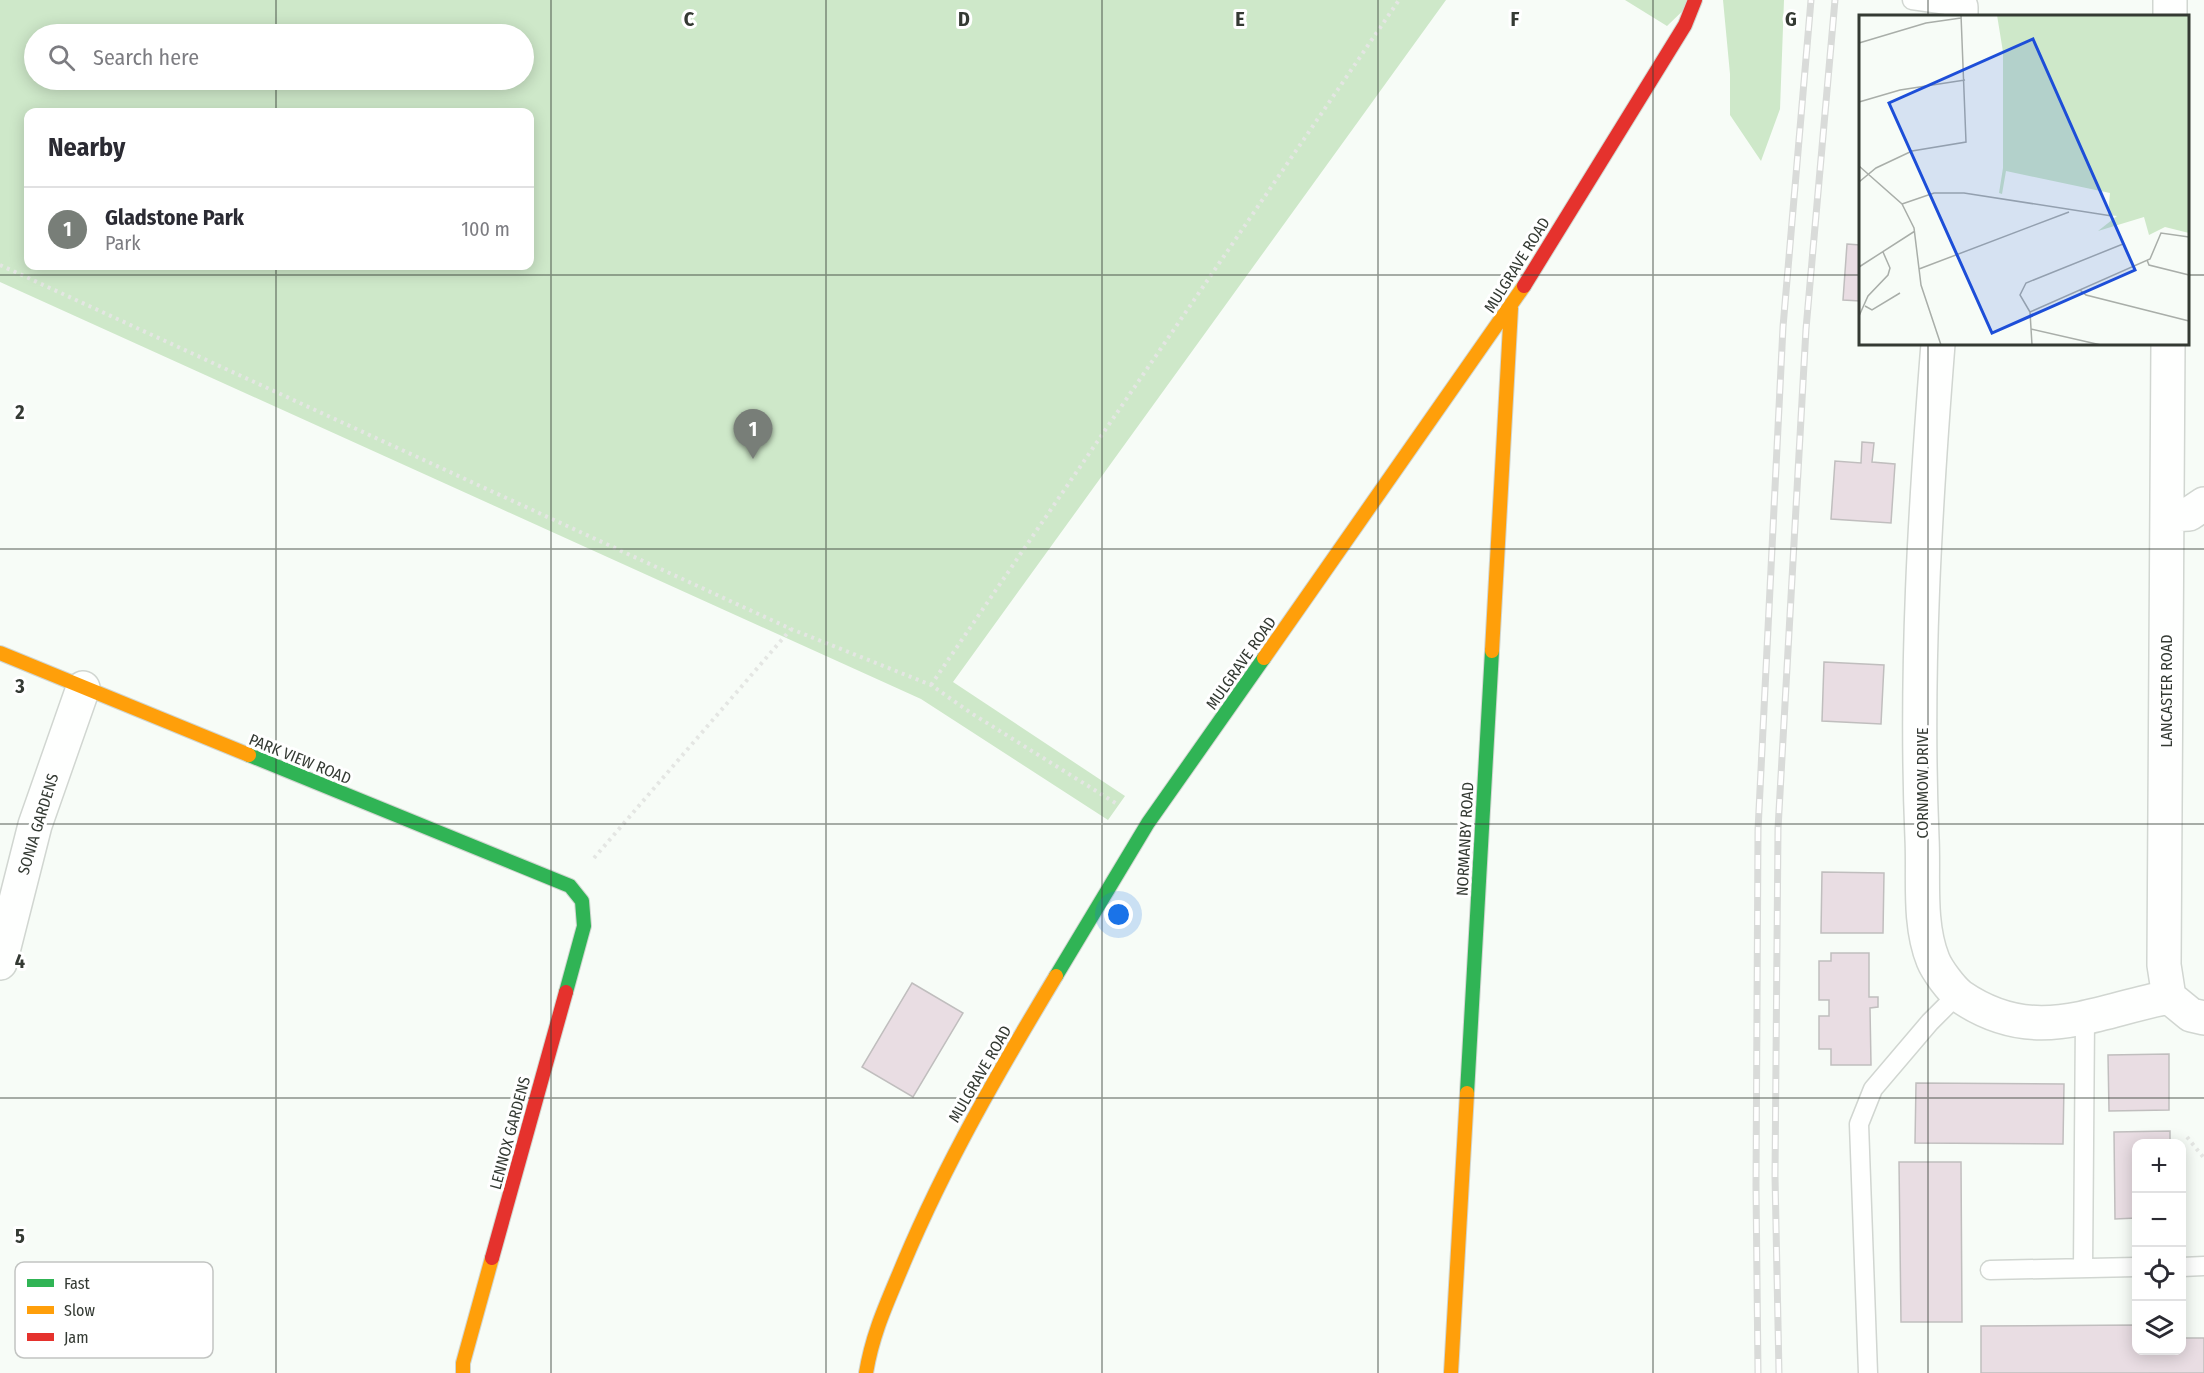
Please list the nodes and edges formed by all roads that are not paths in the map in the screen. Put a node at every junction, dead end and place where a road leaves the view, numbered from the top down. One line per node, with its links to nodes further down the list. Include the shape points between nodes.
1 (1695, 0): 4 (street, MULGRAVE ROAD, via 1685,25)
2 (1912, 0): 3 (lane)
3 (1961, 12)
4 (1511, 308): 23 (street, MULGRAVE ROAD, via 1148,824 983,1098 928,1205 872,1338); 24 (street, NORMANBY ROAD)
5 (1938, 345): 13 (street, CORNMOW DRIVE, via 1924,549 1920,798 1926,926 1933,961)
6 (2168, 345): 8 (street, LANCASTER ROAD)
7 (2204, 504): 8 (street, via 2189,514)
8 (2168, 515): 14 (street, LANCASTER ROAD, via 2164,965)
9 (0, 653): 10 (street, PARK VIEW ROAD)
10 (83, 688): 11 (street, PARK VIEW ROAD, via 570,886); 12 (street, SONIA GARDENS, via 35,825)
11 (582, 901): 22 (street, LENNOX GARDENS, via 584,926)
12 (0, 963)
13 (1958, 994): 15 (street, CORNMOW DRIVE, via 1993,1014 2031,1024); 25 (lane, via 1873,1089 1859,1124)
14 (2169, 997): 15 (street, CORNMOW DRIVE); 16 (street, via 2191,1015)
15 (2085, 1018): 20 (lane)
16 (2204, 1018)
17 (2204, 1266): 19 (lane)
18 (2132, 1267): 20 (lane)
19 (2186, 1267)
20 (2083, 1268): 21 (lane)
21 (1990, 1269)
22 (463, 1373)
23 (866, 1373)
24 (1451, 1373)
25 (1868, 1373)

